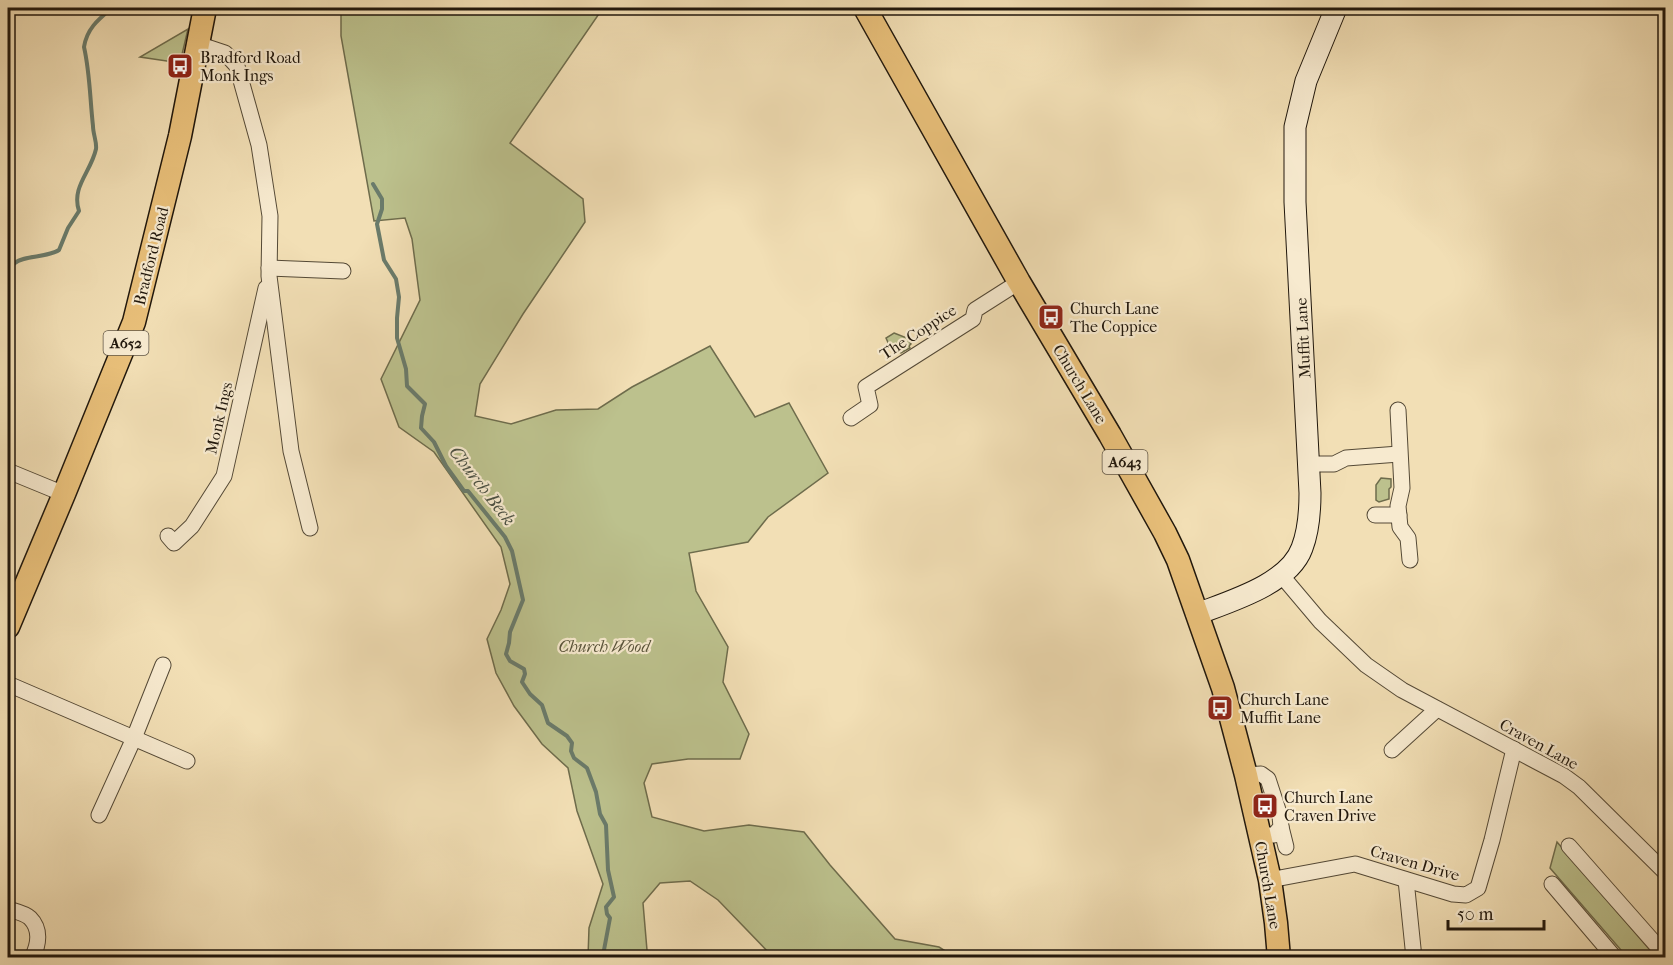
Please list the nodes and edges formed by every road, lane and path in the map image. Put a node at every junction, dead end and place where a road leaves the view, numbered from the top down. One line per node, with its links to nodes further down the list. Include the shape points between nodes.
1 (205, 8): 4 (main road, Bradford Road / A652)
2 (865, 8): 7 (main road, Church Lane / A643)
3 (1336, 8): 11 (main road, Muffit Lane, via 1306,81 1295,127)
4 (198, 44): 5 (street, Monk Ings, via 225,53 237,66 259,145 270,216); 13 (main road, Bradford Road / A652, via 180,136 134,322)
5 (269, 272): 6 (street); 16 (street, Monk Ings, via 291,451); 17 (street, Monk Ings, via 224,476 192,526)
6 (343, 272)
7 (1019, 282): 9 (street, The Coppice, via 975,310 973,318 866,387 870,405); 20 (main road, Church Lane / A643, via 1165,533)
8 (1398, 410): 10 (street)
9 (851, 418)
10 (1399, 454): 11 (street); 15 (street)
11 (1308, 464): 19 (main road, Muffit Lane, via 1308,528 1302,550)
12 (8, 471): 13 (street)
13 (64, 494): 21 (main road, Bradford Road / A652)
14 (1376, 515): 15 (street)
15 (1399, 515): 18 (street, via 1400,527 1408,538)
16 (310, 528)
17 (175, 544)
18 (1410, 560)
19 (1282, 576): 20 (main road, Muffit Lane); 24 (street, Craven Lane, via 1320,621 1366,665)
20 (1197, 614): 30 (main road, Church Lane / A643, via 1223,688 1246,776)
21 (8, 627)
22 (163, 665): 25 (street)
23 (8, 684): 25 (street)
24 (1437, 709): 26 (street, Craven Lane); 27 (street)
25 (134, 738): 28 (street); 29 (street)
26 (1514, 749): 33 (street, Craven Lane, via 1579,787); 35 (street, Craven Drive, via 1478,888 1466,895 1453,894)
27 (1392, 750)
28 (187, 761)
29 (99, 815)
30 (1270, 831): 32 (street); 34 (main road, Church Lane / A643)
31 (1569, 846): 38 (street)
32 (1286, 847)
33 (1665, 873)
34 (1270, 880): 35 (street, Craven Drive, via 1355,864); 40 (main road, Church Lane / A643)
35 (1407, 880): 41 (street)
36 (1552, 884): 42 (street)
37 (8, 909): 39 (street, via 29,917 38,931 37,949)
38 (1665, 956)
39 (32, 957)
40 (1279, 957)
41 (1414, 957)
42 (1615, 957)

